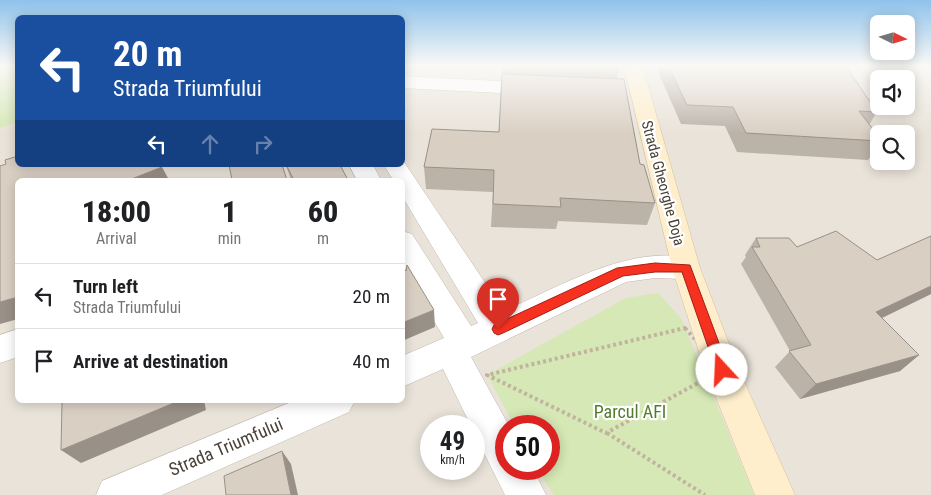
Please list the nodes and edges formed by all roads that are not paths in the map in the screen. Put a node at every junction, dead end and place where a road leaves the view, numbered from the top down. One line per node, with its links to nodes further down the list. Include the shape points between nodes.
1 (519, 88): 3 (street)
2 (631, 88): 8 (main road, Strada Gheorghe Doja)
3 (556, 90)
4 (397, 167): 5 (street)
5 (404, 178)
6 (405, 179): 9 (street)
7 (405, 247): 11 (street)
8 (686, 268): 9 (street, via 655,267 621,272); 19 (main road, Strada Gheorghe Doja, via 722,370)
9 (498, 329): 11 (street)
10 (15, 343): 12 (street)
11 (458, 348): 13 (street); 15 (street)
12 (0, 349)
13 (405, 371)
14 (330, 403): 17 (street, Strada Triumfului)
15 (495, 433)
16 (518, 480): 18 (street)
17 (116, 495)
18 (526, 495)
19 (775, 495)

